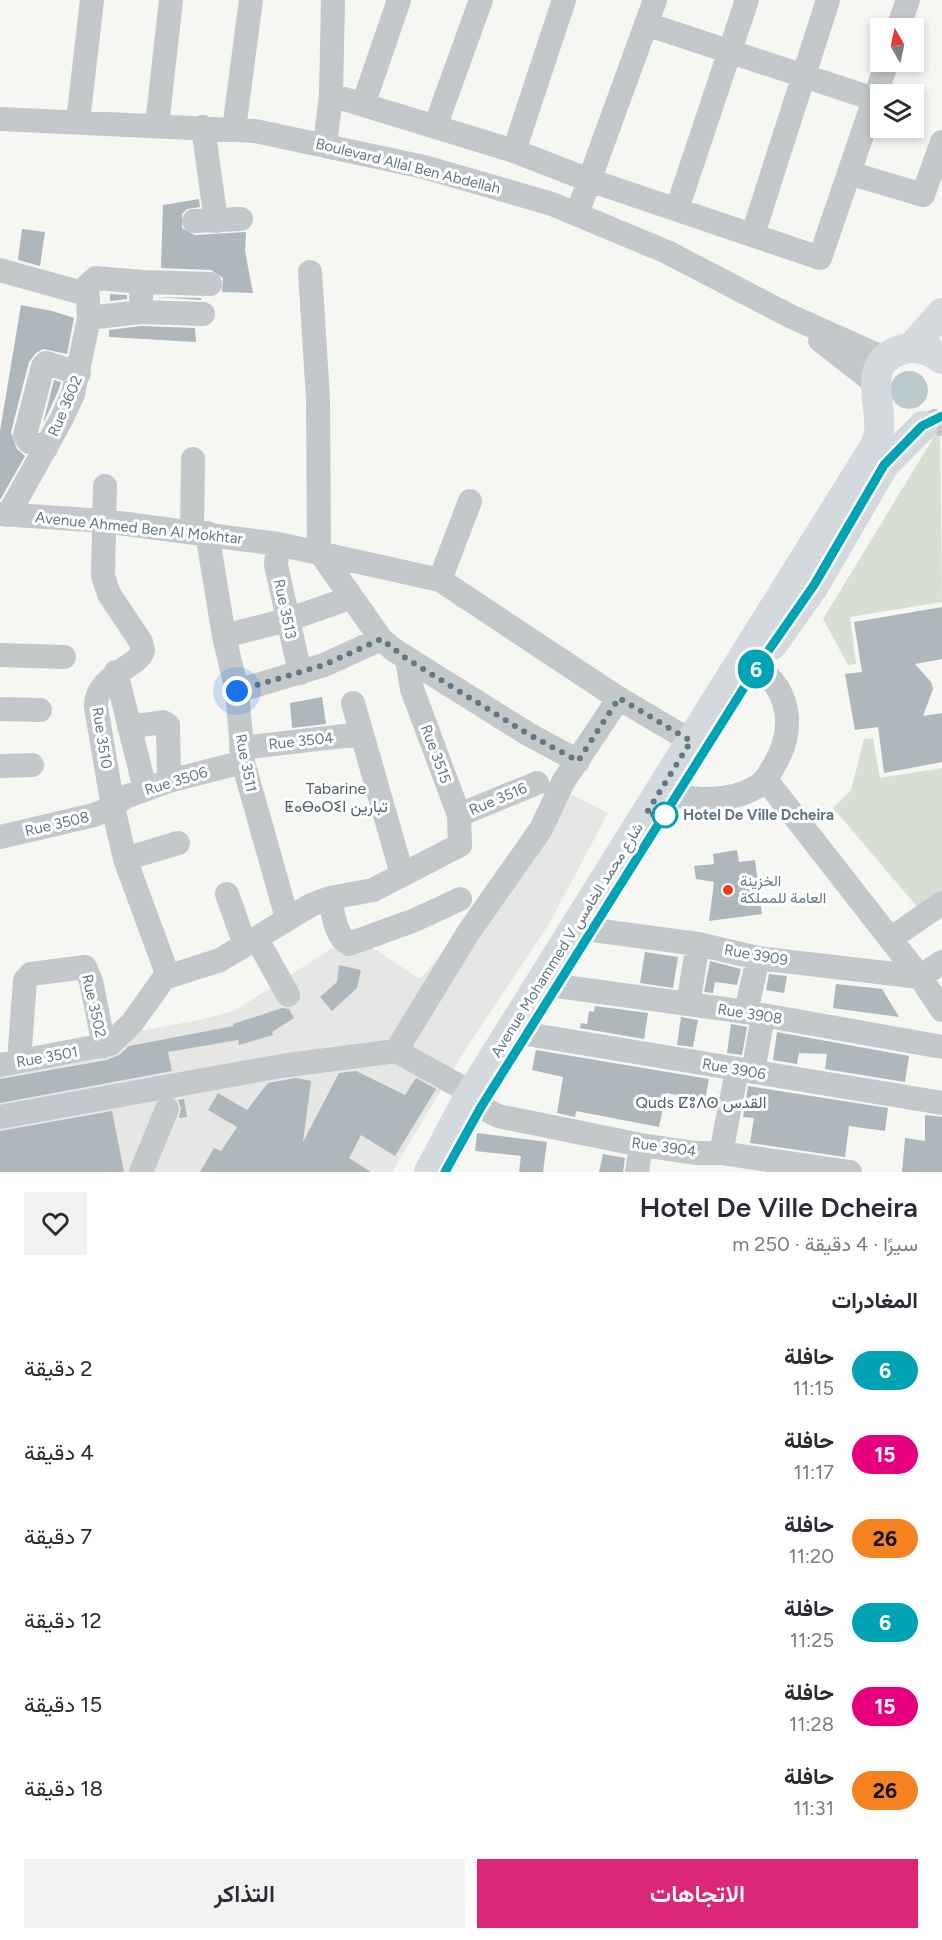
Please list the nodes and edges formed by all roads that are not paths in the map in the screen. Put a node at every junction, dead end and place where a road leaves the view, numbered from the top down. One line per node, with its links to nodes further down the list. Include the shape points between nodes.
1 (92, 0): 21 (street)
2 (171, 0): 22 (street)
3 (251, 0): 25 (street)
4 (333, 0): 16 (street)
5 (399, 0): 18 (street)
6 (481, 0): 24 (street)
7 (564, 0): 28 (street)
8 (655, 0): 13 (street)
9 (747, 0): 14 (street)
10 (828, 0): 15 (street)
11 (908, 0): 12 (street)
12 (902, 18)
13 (646, 24): 14 (street); 30 (street)
14 (730, 51): 15 (street); 31 (street)
15 (804, 75): 17 (street); 34 (street)
16 (331, 95): 18 (street); 27 (street)
17 (870, 98)
18 (363, 105): 24 (street)
19 (870, 111): 29 (street)
20 (0, 119): 21 (street, Boulevard Allal Ben Abdellah)
21 (78, 121): 22 (street, Boulevard Allal Ben Abdellah)
22 (157, 125): 23 (street, Boulevard Allal Ben Abdellah)
23 (203, 127): 25 (street, Boulevard Allal Ben Abdellah); 33 (street, via 205,221)
24 (435, 128): 28 (street)
25 (234, 129): 27 (street, Boulevard Allal Ben Abdellah)
26 (942, 142): 29 (street, via 923,195)
27 (325, 145): 32 (street, Boulevard Allal Ben Abdellah, via 506,189)
28 (514, 151): 30 (street)
29 (849, 173): 34 (street, via 820,258)
30 (589, 180): 31 (street); 32 (street)
31 (677, 209): 34 (street)
32 (577, 214): 43 (street, Boulevard Allal Ben Abdellah, via 667,252)
33 (241, 219)
34 (753, 234)
35 (0, 270): 39 (street)
36 (310, 272): 58 (street, via 318,398)
37 (142, 282): 38 (street); 39 (street, via 96,278); 40 (street)
38 (210, 284)
39 (87, 290): 44 (street, Rue 3602)
40 (140, 312): 42 (street); 44 (street)
41 (942, 313): 45 (main road)
42 (203, 314)
43 (790, 316): 45 (street, Boulevard Allal Ben Abdellah, via 886,359); 48 (street, Boulevard Allal Ben Abdellah)
44 (89, 318): 47 (street, Rue 3602)
45 (900, 352): 46 (main road, via 923,348); 48 (main road, via 879,369)
46 (942, 359)
47 (79, 373): 50 (street, Rue 3602, via 62,420); 50 (street, via 46,363 44,366 25,435 29,442)
48 (876, 391): 49 (main road, via 884,412 894,421 908,426); 77 (main road, Avenue Mohammed V شارع محمد الخامس, via 878,438 870,454)
49 (935, 422): 67 (main road, Avenue Mohammed V شارع محمد الخامس, via 884,465 814,585)
50 (46, 448): 54 (street, Rue 3602)
51 (193, 459): 56 (street, Rue 3511)
52 (105, 486): 55 (street)
53 (470, 501): 59 (street)
54 (4, 514): 55 (street, Avenue Ahmed Ben Al Mokhtar)
55 (104, 521): 56 (street, Avenue Ahmed Ben Al Mokhtar); 68 (street, Rue 3510, via 103,576 109,594 143,651)
56 (200, 532): 57 (street, Avenue Ahmed Ben Al Mokhtar); 62 (street, Rue 3511)
57 (278, 544): 58 (street, Avenue Ahmed Ben Al Mokhtar); 61 (street, Rue 3513, via 276,565)
58 (319, 551): 59 (street, Avenue Ahmed Ben Al Mokhtar); 60 (street)
59 (440, 580): 71 (street, Avenue Ahmed Ben Al Mokhtar)
60 (350, 598): 61 (street); 63 (street)
61 (287, 620): 62 (street); 69 (street, Rue 3513)
62 (224, 636): 70 (street, Rue 3511)
63 (381, 639): 66 (street); 69 (street)
64 (0, 656): 65 (street)
65 (64, 657)
66 (407, 659): 79 (street); 88 (street, Rue 3515, via 412,689)
67 (757, 667): 83 (street, via 773,678 785,704 787,736); 86 (main road, Avenue Mohammed V شارع محمد الخامس)
68 (116, 672): 75 (street); 87 (street, Rue 3510, via 96,700)
69 (300, 673): 70 (street)
70 (237, 691): 78 (street, Rue 3511)
71 (619, 698): 77 (street, Avenue Ahmed Ben Al Mokhtar); 79 (street)
72 (353, 703): 76 (street)
73 (0, 709): 74 (street)
74 (40, 710)
75 (129, 727): 82 (street, via 163,722 168,725); 85 (street)
76 (361, 734): 78 (street, Rue 3504); 92 (street)
77 (691, 741): 117 (main road, Avenue Mohammed V شارع محمد الخامس)
78 (242, 755): 82 (street, Rue 3506); 97 (street, Rue 3511)
79 (578, 761): 114 (street, via 563,782 541,829 468,933)
80 (32, 765): 81 (street)
81 (0, 766)
82 (169, 780): 85 (street, Rue 3506)
83 (766, 780): 86 (street, via 719,800); 99 (street)
84 (537, 783): 88 (street, Rue 3516)
85 (145, 789): 87 (street, Rue 3506)
86 (678, 796): 98 (main road, Avenue Mohammed V شارع محمد الخامس)
87 (113, 807): 89 (street, Rue 3508, via 77,820); 91 (street, Rue 3510)
88 (459, 815): 92 (street, Rue 3515, via 461,839 457,848)
89 (0, 837)
90 (178, 843): 91 (street)
91 (125, 859): 104 (street, Rue 3510)
92 (402, 874): 94 (street, via 360,895)
93 (227, 894): 100 (street)
94 (330, 898): 95 (street, via 339,931 349,944); 97 (street)
95 (460, 899)
96 (942, 903): 99 (street)
97 (287, 918): 100 (street)
98 (593, 930): 101 (street, Rue 3909); 106 (main road, Avenue Mohammed V شارع محمد الخامس)
99 (890, 939): 105 (street)
100 (251, 942): 104 (street, via 220,960); 107 (street)
101 (698, 944): 102 (street, Rue 3909); 108 (street)
102 (758, 958): 105 (street, Rue 3909); 110 (street)
103 (942, 962): 105 (street)
104 (168, 976): 112 (street, Rue 3501, via 125,1031)
105 (920, 977): 109 (street)
106 (557, 986): 108 (street, Rue 3908); 111 (main road, Avenue Mohammed V شارع محمد الخامس)
107 (288, 995)
108 (688, 1005): 110 (street, Rue 3908)
109 (942, 1010)
110 (755, 1014): 113 (street, Rue 3908); 116 (street)
111 (527, 1034): 116 (street, Rue 3906); 117 (main road, Avenue Mohammed V شارع محمد الخامس)
112 (104, 1046): 115 (street, Rue 3501); 115 (street, Rue 3502, via 85,967 31,974 25,980)
113 (942, 1047)
114 (396, 1051): 117 (street, Rue 3904); 120 (street, via 281,1066)
115 (10, 1063)
116 (745, 1071): 118 (street, Rue 3906); 122 (street)
117 (477, 1100): 121 (street, Rue 3904, via 498,1116); 125 (main road, Avenue Mohammed V شارع محمد الخامس); 126 (main road, Avenue Mohammed V شارع محمد الخامس)
118 (942, 1103)
119 (167, 1109): 124 (street)
120 (0, 1117)
121 (641, 1145): 123 (street, Rue 3904); 127 (street)
122 (721, 1153): 123 (street, Rue 3904); 128 (street, Rue 3904)
123 (694, 1163)
124 (141, 1172)
125 (429, 1172)
126 (444, 1172)
127 (637, 1172)
128 (850, 1172)

